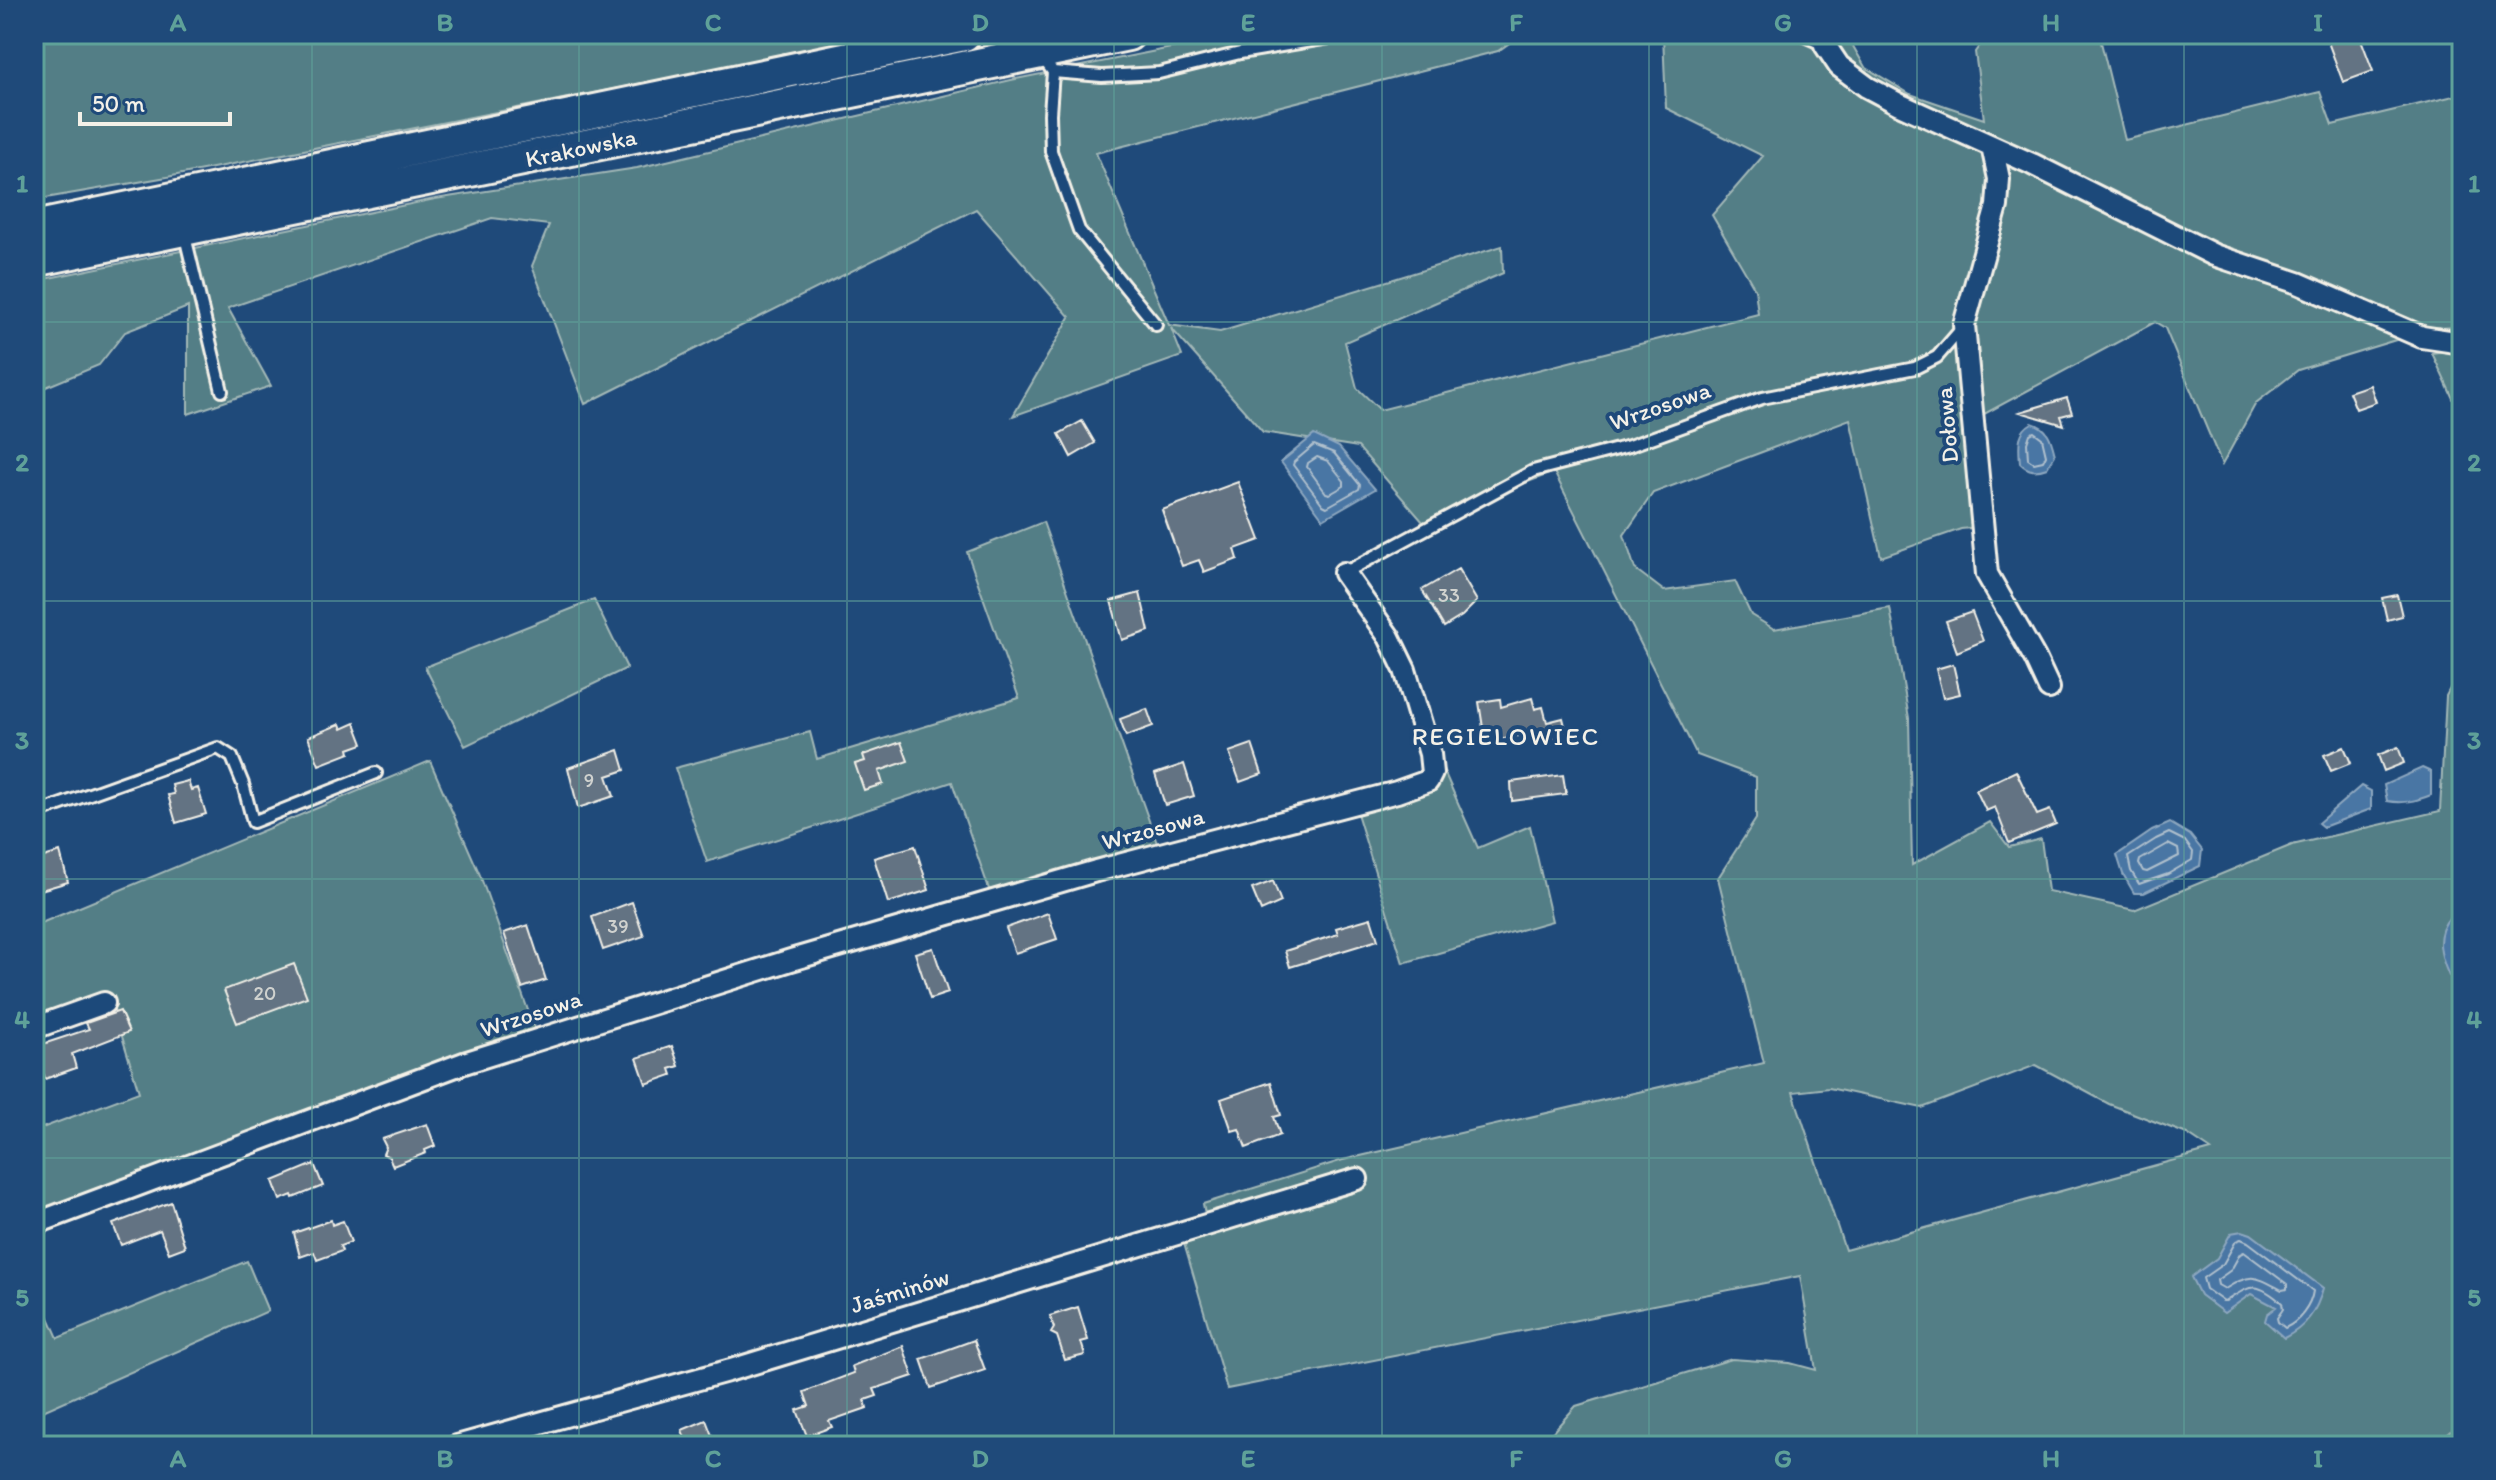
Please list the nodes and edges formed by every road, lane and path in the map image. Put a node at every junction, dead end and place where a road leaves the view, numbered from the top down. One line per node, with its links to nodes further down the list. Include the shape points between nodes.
1 (964, 34): 8 (main road, Krakowska)
2 (1128, 34): 6 (main road, Krakowska)
3 (1353, 34): 6 (lane, via 1159,73 1102,76)
4 (1800, 34): 5 (lane)
5 (1824, 40): 7 (street, via 1839,66 1867,87)
6 (1043, 53): 9 (main road, Krakowska); 11 (lane, via 1051,151 1079,230)
7 (1992, 146): 12 (street, Dołowa, via 1999,179 1997,206); 13 (street, via 2214,255 2298,283 2422,337)
8 (34, 228)
9 (184, 230): 10 (main road, Krakowska); 14 (lane)
10 (34, 260)
11 (1156, 325)
12 (1964, 325): 15 (lane, Wrzosowa, via 1937,357 1915,368 1762,398 1629,446 1533,471); 16 (street, Dołowa, via 1987,574)
13 (2462, 343)
14 (222, 391)
15 (1344, 573): 22 (street, Wrzosowa, via 1389,637 1405,670 1430,754 1428,781 791,960 464,1063)
16 (2049, 688)
17 (376, 773): 18 (lane, via 253,822 232,757 218,748)
18 (34, 814)
19 (104, 1003): 20 (street)
20 (34, 1028)
21 (1357, 1179): 23 (street, Jaśminów, via 745,1366)
22 (34, 1224)
23 (457, 1446)

